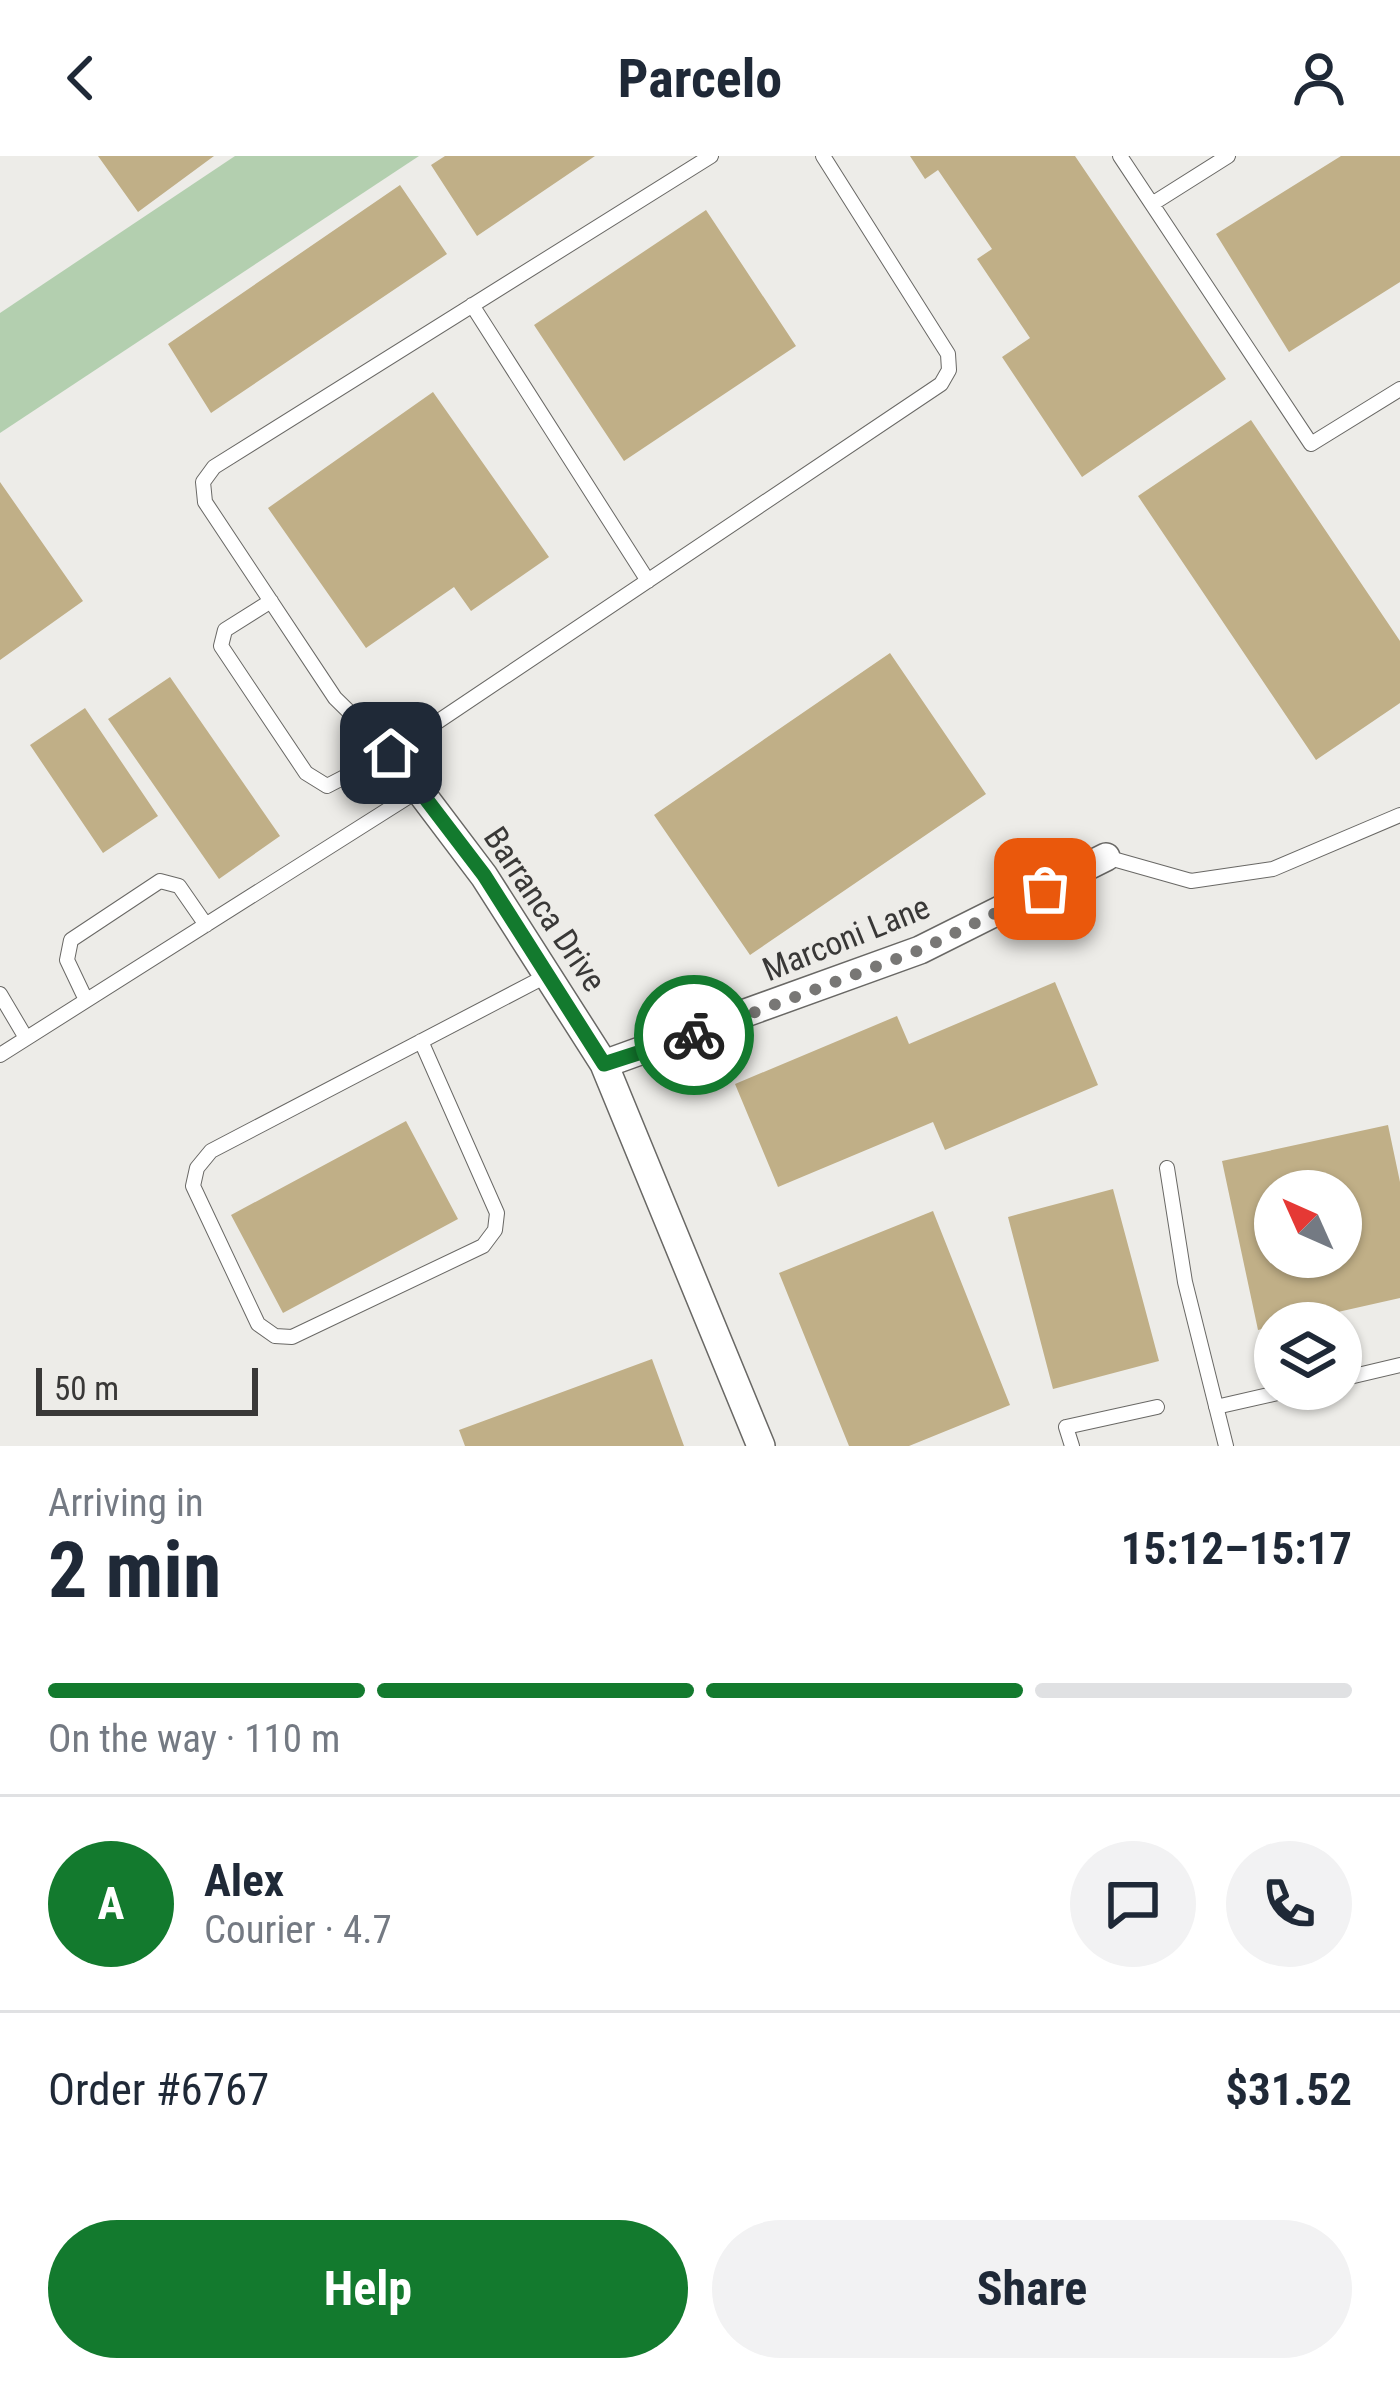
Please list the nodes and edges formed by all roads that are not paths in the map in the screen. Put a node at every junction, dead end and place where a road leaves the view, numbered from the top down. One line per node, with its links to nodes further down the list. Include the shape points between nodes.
1 (711, 156): 6 (lane)
2 (823, 156): 8 (lane, via 948,354 949,370 941,384)
3 (1120, 156): 5 (lane)
4 (1228, 156): 5 (lane)
5 (1152, 204): 7 (lane, via 1311,443)
6 (472, 305): 8 (lane); 9 (lane, via 202,482 206,502)
7 (1400, 388)
8 (648, 581): 10 (lane)
9 (271, 601): 10 (lane, via 335,698); 10 (lane, via 226,630 221,646 306,772 327,786)
10 (391, 753): 11 (street, Barranca Drive)
11 (419, 790): 14 (lane); 15 (street, Barranca Drive)
12 (1400, 815): 13 (lane, via 1273,869 1191,881)
13 (1106, 857): 21 (street, Marconi Lane, via 920,950)
14 (206, 925): 17 (lane); 17 (lane, via 178,886 160,881 71,940 67,960)
15 (548, 975): 19 (lane); 21 (street, Barranca Drive)
16 (0, 994): 18 (lane)
17 (86, 1000): 18 (lane)
18 (26, 1038): 20 (lane)
19 (422, 1041): 19 (lane, via 211,1151 197,1168 193,1186 258,1324 275,1336 292,1337 483,1246 495,1230 497,1213)
20 (0, 1055)
21 (604, 1064): 28 (street, Barranca Drive)
22 (1167, 1168): 27 (lane)
23 (1400, 1366): 24 (lane)
24 (1362, 1374)
25 (1254, 1398): 27 (lane)
26 (1157, 1407): 29 (lane, via 1066,1427)
27 (1216, 1407): 30 (lane)
28 (761, 1446)
29 (1072, 1446)
30 (1226, 1446)

